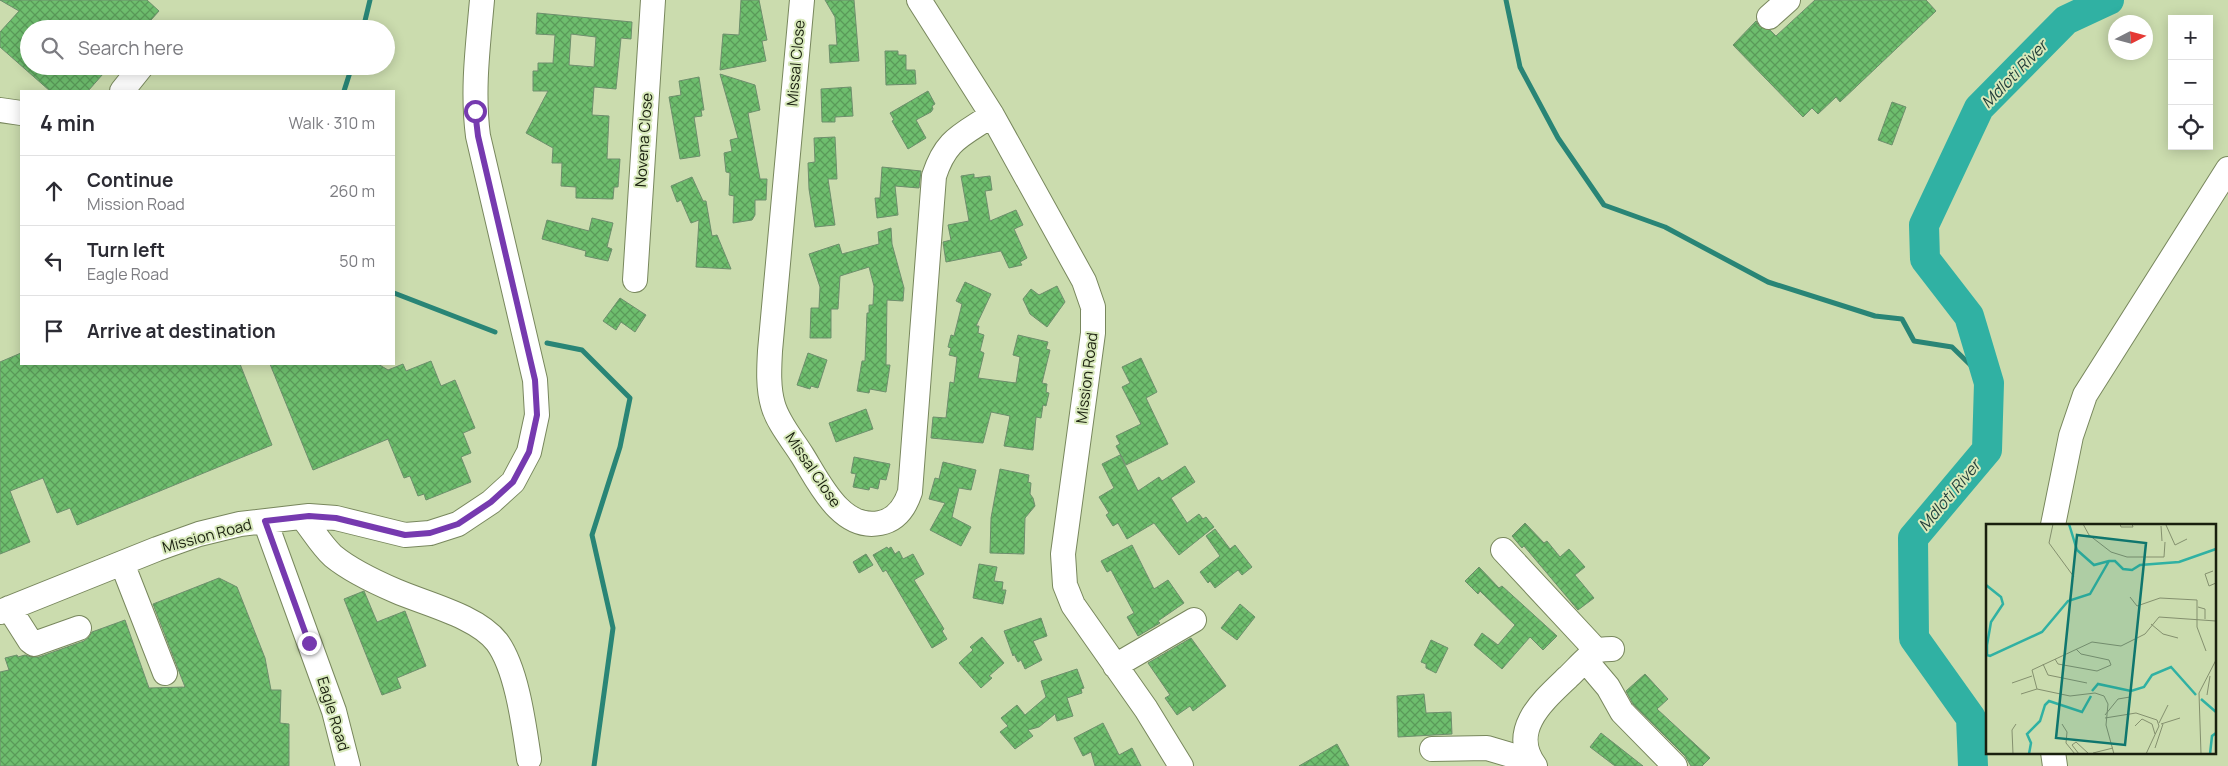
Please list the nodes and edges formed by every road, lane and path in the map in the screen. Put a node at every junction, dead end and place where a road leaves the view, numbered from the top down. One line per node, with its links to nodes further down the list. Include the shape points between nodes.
1 (482, 0): 14 (street, Mission Road, via 475,111 478,136 535,380 537,415 529,452 513,482 491,502 458,524 430,533 405,535 336,518)
2 (653, 0): 13 (street, Novena Close)
3 (802, 0): 11 (street, Missal Close, via 770,351 770,390 773,406 783,426 829,497 845,515 858,523 872,525 893,518 902,510 910,492 934,176 944,150)
4 (919, 0): 11 (street, Mission Road)
5 (1788, 0): 6 (street)
6 (1769, 17)
7 (135, 75): 8 (street)
8 (123, 90)
9 (0, 110): 10 (street)
10 (20, 112)
11 (992, 115): 23 (street, Mission Road, via 1084,281 1093,308 1093,333 1063,570 1066,590 1073,605)
12 (2228, 169): 16 (street, via 2085,395 2071,436)
13 (635, 280)
14 (302, 517): 15 (street, Mission Road); 26 (street, via 332,555 346,564 489,633 507,662 522,715)
15 (265, 521): 18 (street, Mission Road, via 199,534); 28 (street, Eagle Road, via 334,711)
16 (2053, 524)
17 (1503, 550): 22 (street)
18 (122, 563): 19 (street, Mission Road); 24 (street)
19 (4, 610): 21 (street, via 34,644)
20 (1194, 620): 23 (street)
21 (79, 628)
22 (1598, 653): 27 (street, via 1544,700 1532,715 1526,740); 30 (street, via 1601,677 1622,712)
23 (1115, 666): 29 (street, Mission Road)
24 (165, 673)
25 (1432, 749): 27 (street, via 1487,748)
26 (529, 759)
27 (1533, 764)
28 (348, 766)
29 (1182, 766)
30 (1675, 766)

